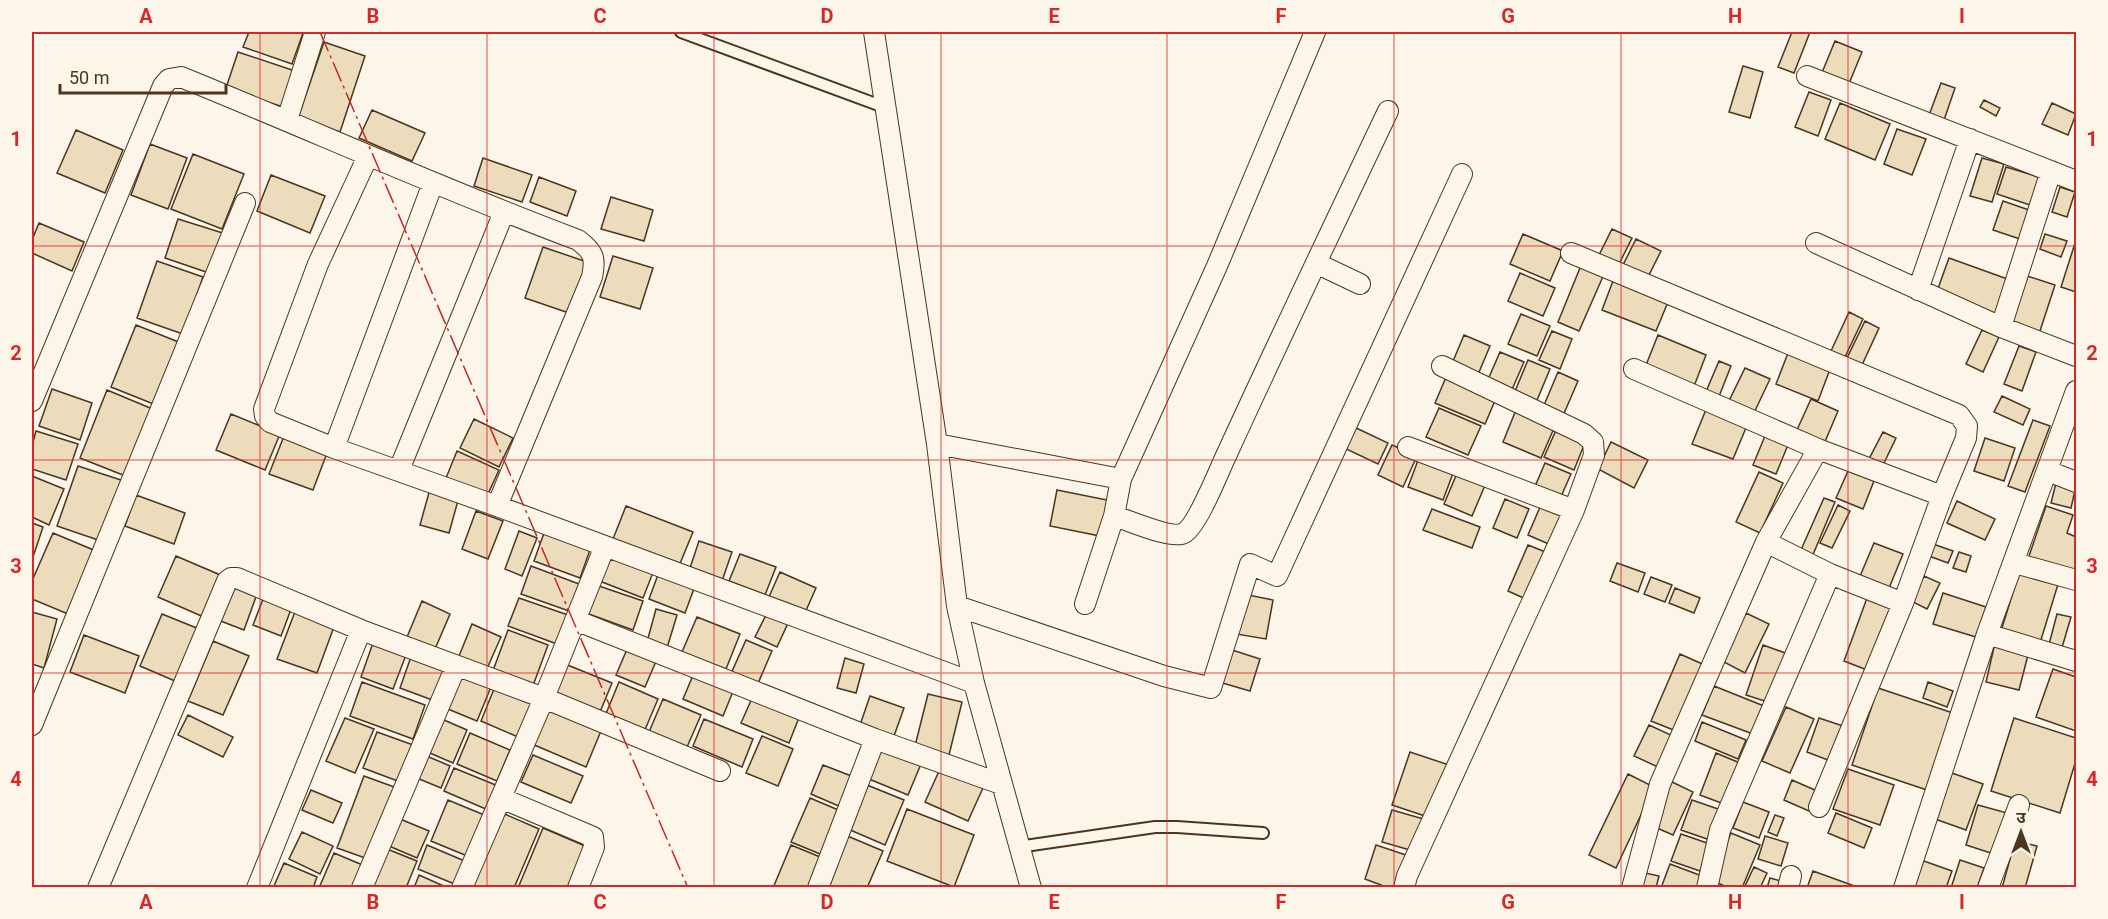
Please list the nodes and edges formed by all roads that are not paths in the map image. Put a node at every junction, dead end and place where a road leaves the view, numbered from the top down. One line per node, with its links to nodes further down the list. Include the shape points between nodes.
1 (315, 32): 8 (street)
2 (681, 32): 6 (lane)
3 (874, 32): 6 (street)
4 (1315, 32): 34 (street, via 1217,266)
5 (1807, 76): 9 (street)
6 (884, 107): 28 (street)
7 (1388, 111): 19 (street)
8 (287, 120): 10 (street); 27 (street, via 181,77 169,79)
9 (1970, 140): 11 (street); 21 (street)
10 (368, 156): 14 (street); 30 (street, via 318,264 264,408 264,416 270,422)
11 (2051, 171): 13 (street); 22 (street)
12 (1462, 174): 47 (street, via 1277,576 1250,564 1211,688 1164,676)
13 (2076, 181)
14 (433, 183): 16 (street); 30 (street)
15 (245, 203): 55 (street)
16 (504, 212): 32 (street); 37 (street, via 578,240 588,247 595,261 592,277)
17 (1816, 243): 21 (street)
18 (1571, 253): 36 (street, via 1959,415 1967,426 1966,438)
19 (1316, 263): 20 (street); 39 (street, via 1190,528 1182,535 1171,535)
20 (1360, 284)
21 (1918, 290): 22 (street)
22 (2001, 327): 23 (street)
23 (2076, 356)
24 (1442, 366): 38 (street, via 1584,434 1593,442 1594,455)
25 (1634, 369): 31 (street)
26 (2075, 397): 33 (street)
27 (32, 400)
28 (938, 444): 34 (street); 47 (street)
29 (1408, 447): 38 (street)
30 (334, 448): 32 (street)
31 (1818, 449): 36 (street); 40 (street)
32 (399, 470): 37 (street)
33 (2048, 471): 35 (street); 42 (street)
34 (1121, 480): 39 (street)
35 (2076, 482)
36 (1942, 496): 45 (street)
37 (497, 506): 41 (street)
38 (1574, 510): 71 (street)
39 (1114, 516): 46 (street)
40 (1766, 542): 43 (street); 72 (street, via 1660,784)
41 (605, 546): 48 (street); 53 (street)
42 (2015, 563): 44 (street); 50 (street)
43 (1830, 574): 45 (street); 73 (street, via 1720,830)
44 (2076, 580)
45 (1903, 603): 61 (street)
46 (1085, 604)
47 (957, 606): 53 (street)
48 (575, 620): 54 (street); 56 (street)
49 (361, 630): 52 (street); 64 (street, via 231,578); 65 (street)
50 (1987, 634): 51 (street); 74 (street)
51 (2076, 661)
52 (456, 666): 54 (street); 66 (street)
53 (974, 683): 58 (street)
54 (544, 698): 57 (street); 59 (street)
55 (32, 725)
56 (875, 739): 58 (street); 69 (street)
57 (720, 771)
58 (1001, 784): 63 (street)
59 (501, 798): 67 (street); 68 (street, via 593,837 594,847)
60 (2019, 806): 75 (street)
61 (1819, 807)
62 (1263, 833): 63 (lane, via 1155,827)
63 (1018, 847): 70 (street)
64 (98, 888)
65 (257, 888)
66 (362, 888)
67 (462, 888)
68 (578, 888)
69 (818, 888)
70 (1031, 888)
71 (1404, 888)
72 (1632, 888)
73 (1707, 888)
74 (1904, 888)
75 (1988, 888)

